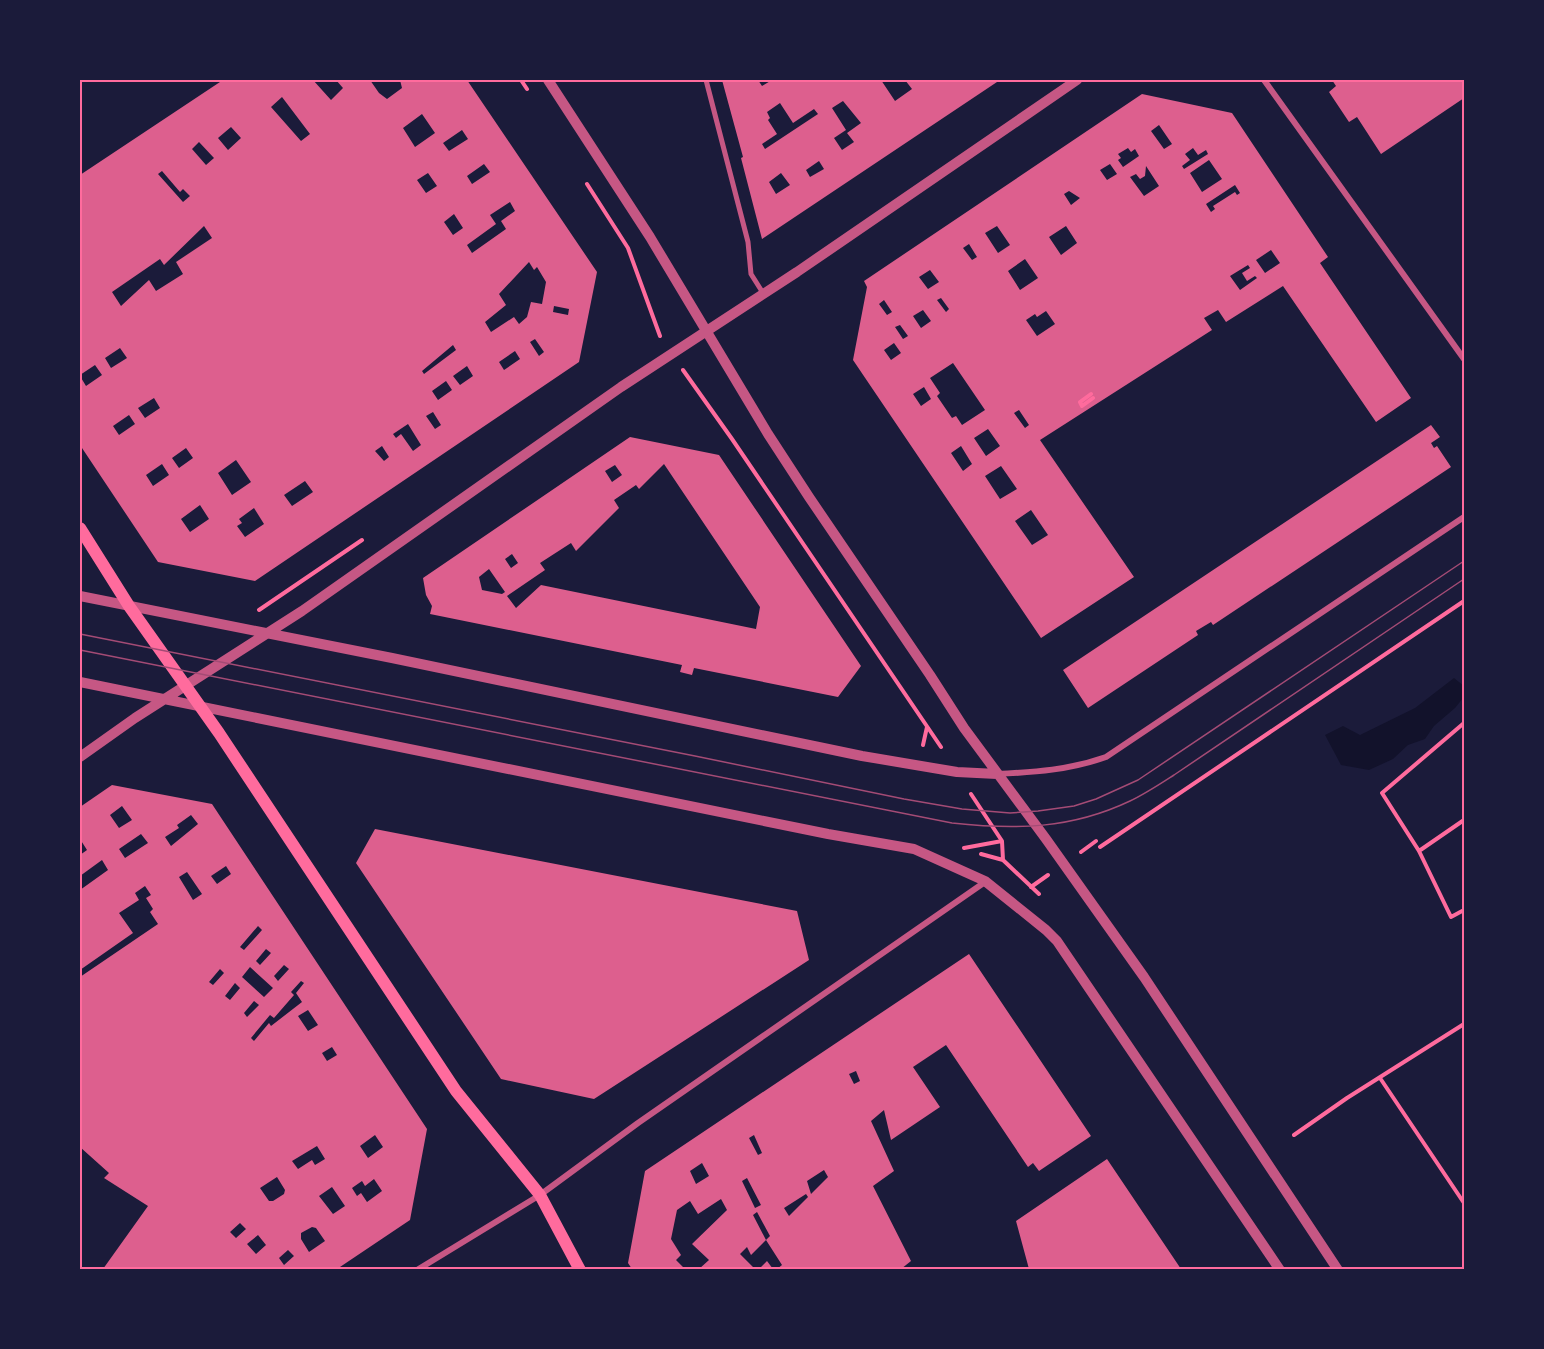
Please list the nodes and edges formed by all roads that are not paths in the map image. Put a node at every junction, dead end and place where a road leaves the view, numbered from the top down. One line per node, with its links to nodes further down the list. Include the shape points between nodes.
1 (548, 80): 6 (street)
2 (706, 80): 5 (street, via 748,242 751,274)
3 (1077, 80): 5 (street)
4 (1264, 80): 7 (street)
5 (763, 293): 6 (street)
6 (706, 331): 12 (street); 18 (street, via 809,497)
7 (1464, 359)
8 (1464, 518): 18 (street, via 1106,757 1051,771)
9 (80, 528): 11 (main road)
10 (80, 596): 11 (street)
11 (129, 606): 12 (street); 14 (main road)
12 (265, 633): 14 (street); 18 (street, via 844,752 957,772)
13 (80, 682): 15 (street)
14 (185, 687): 15 (street); 16 (main road)
15 (165, 700): 16 (street); 17 (street)
16 (201, 708): 19 (street, via 914,849); 20 (main road, via 456,1091)
17 (80, 758)
18 (997, 774): 24 (street, via 1143,977)
19 (985, 881): 20 (street); 23 (street, via 1057,941)
20 (540, 1195): 21 (street); 22 (main road)
21 (417, 1269)
22 (580, 1269)
23 (1280, 1269)
24 (1338, 1269)

